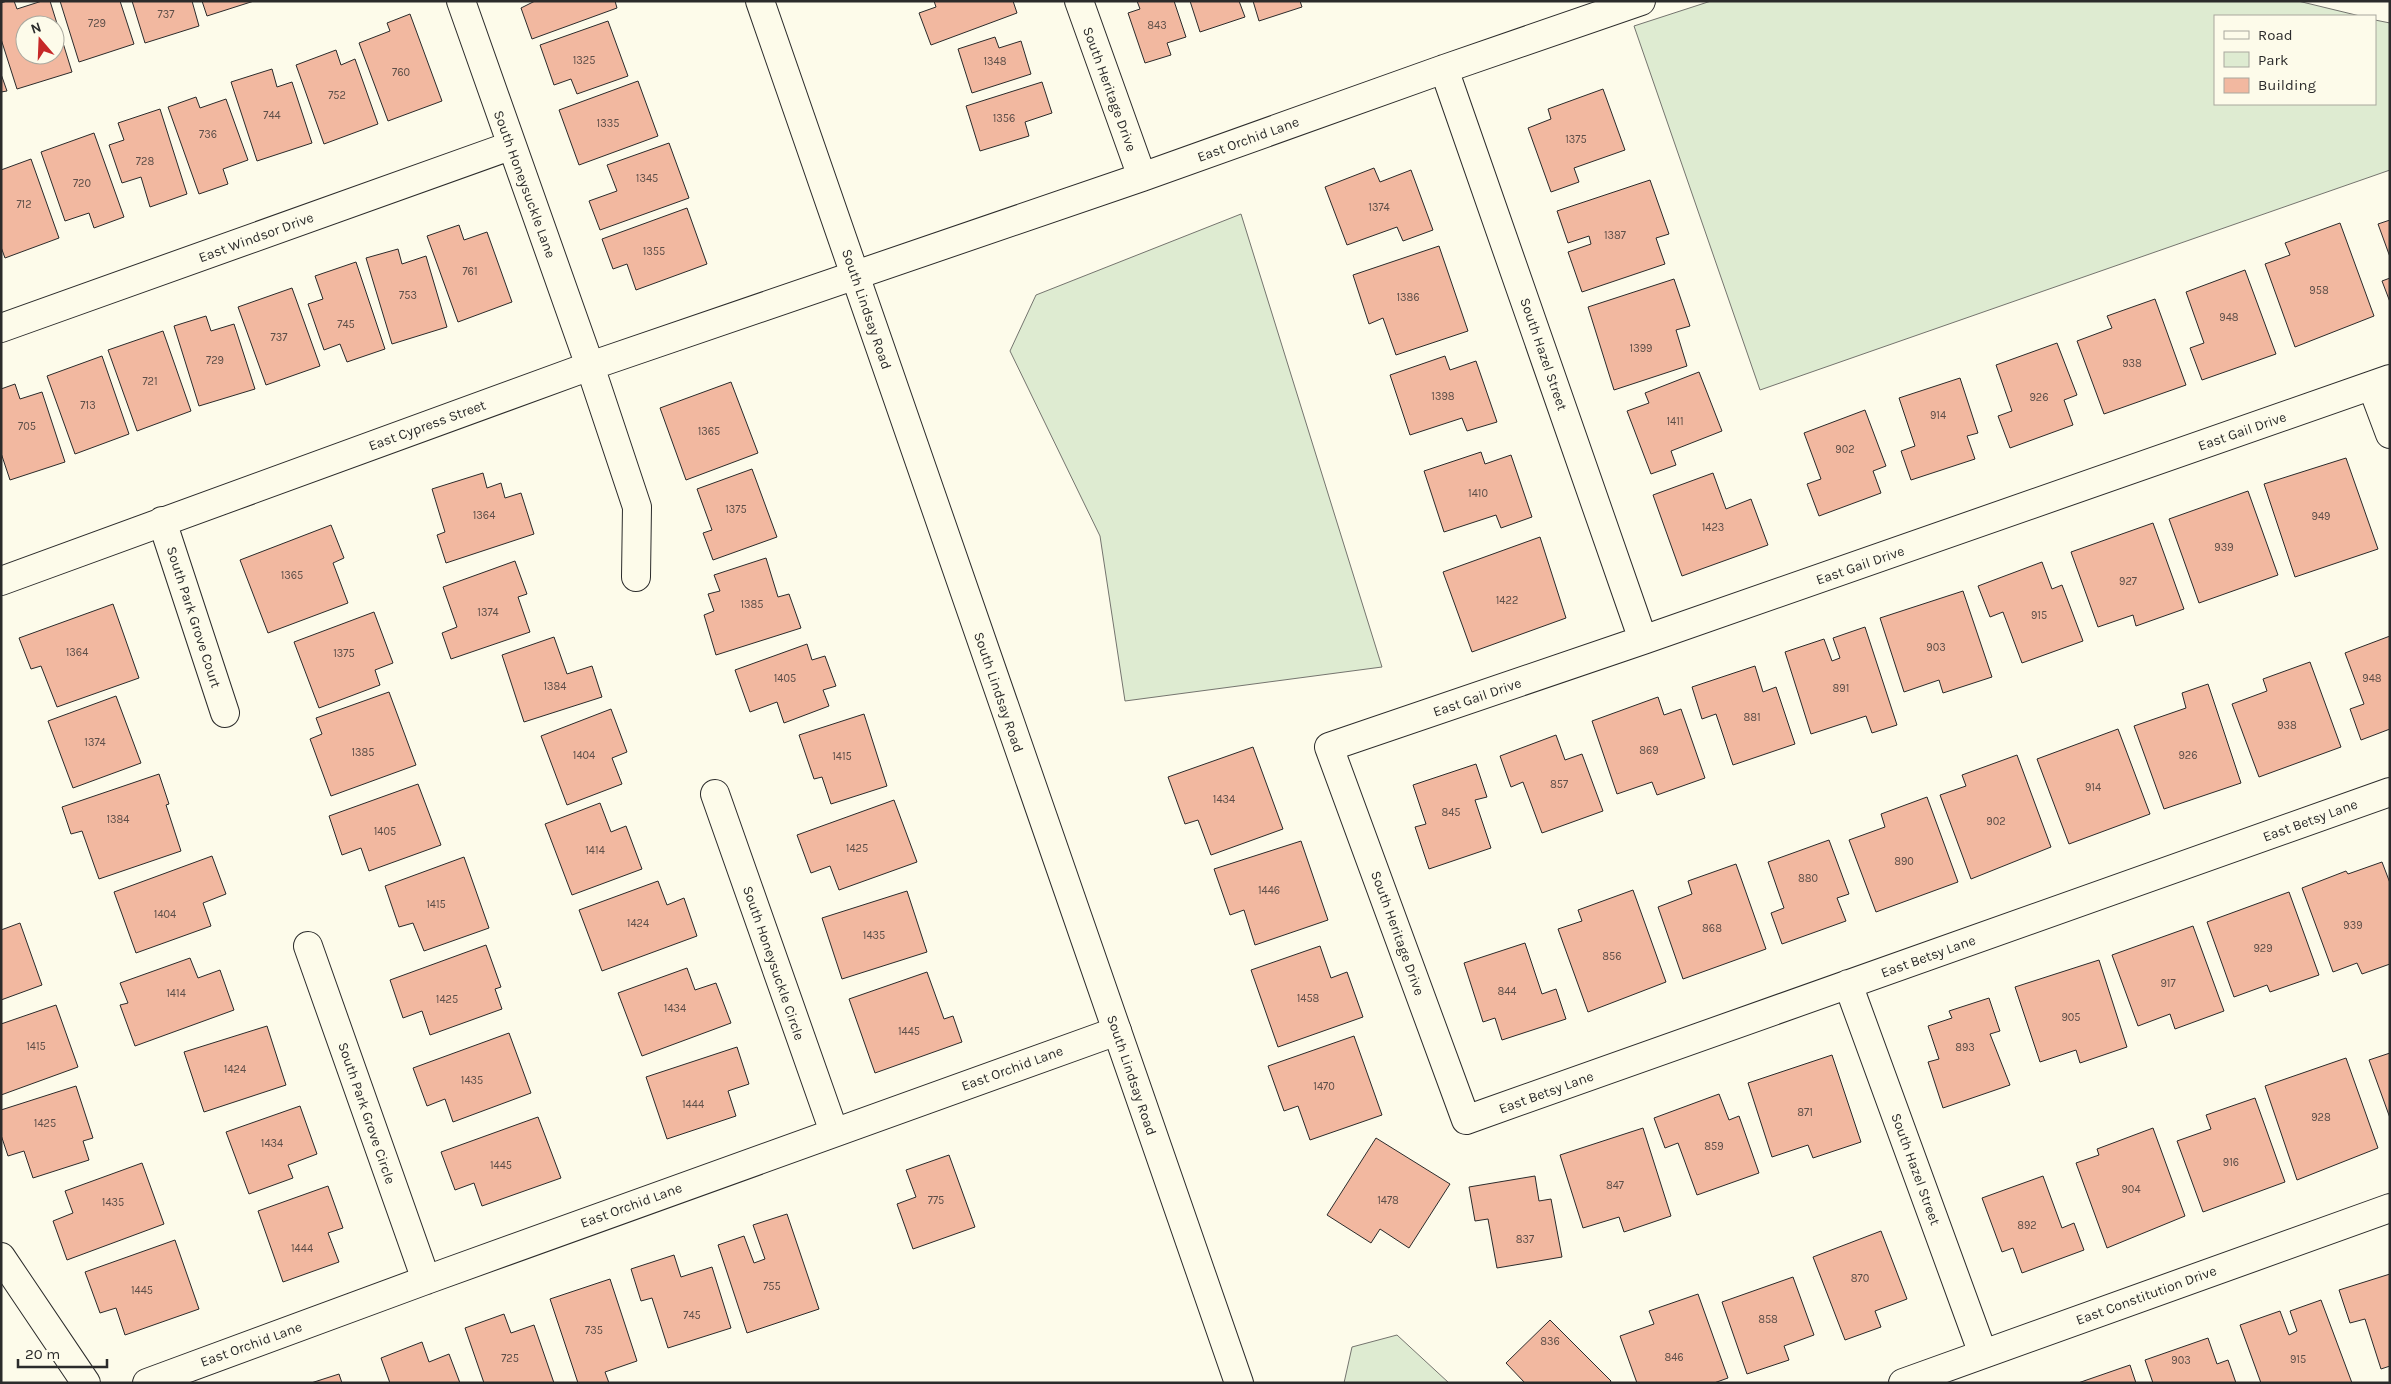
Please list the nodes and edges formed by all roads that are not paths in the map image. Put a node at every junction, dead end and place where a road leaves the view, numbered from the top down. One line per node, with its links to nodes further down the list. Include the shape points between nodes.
1 (461, 1): 6 (street, South Honeysuckle Lane)
2 (760, 1): 8 (street, South Lindsay Road)
3 (1079, 1): 7 (street, South Heritage Drive)
4 (1641, 1): 5 (street, East Orchid Lane)
5 (1444, 69): 7 (street, East Orchid Lane); 16 (street, South Hazel Street)
6 (510, 146): 9 (street, East Windsor Drive); 10 (street, South Honeysuckle Lane)
7 (1142, 177): 8 (street, East Orchid Lane)
8 (855, 275): 10 (street, East Cypress Street); 23 (street, South Lindsay Road)
9 (1, 328)
10 (590, 366): 13 (street, East Cypress Street); 14 (street, South Honeysuckle Lane, via 637,507)
11 (2381, 383): 12 (street); 16 (street, East Gail Drive)
12 (2390, 434)
13 (162, 521): 15 (street, East Cypress Street); 17 (street, South Park Grove Court)
14 (636, 578)
15 (1, 581)
16 (1643, 640): 18 (street, East Gail Drive)
17 (225, 713)
18 (1329, 747): 24 (street, South Heritage Drive)
19 (2390, 792): 22 (street, East Betsy Lane)
20 (715, 794): 25 (street, South Honeysuckle Circle)
21 (308, 946): 28 (street, South Park Grove Circle)
22 (1848, 984): 24 (street, East Betsy Lane); 29 (street, South Hazel Street)
23 (1117, 1031): 25 (street, East Orchid Lane); 32 (street, South Lindsay Road)
24 (1466, 1120)
25 (834, 1132): 28 (street, East Orchid Lane)
26 (2390, 1208): 29 (street, East Constitution Drive)
27 (1, 1257): 30 (street)
28 (426, 1280): 31 (street, East Orchid Lane)
29 (1983, 1354): 33 (street, East Constitution Drive)
30 (86, 1383)
31 (147, 1383)
32 (1238, 1383)
33 (1903, 1383)

